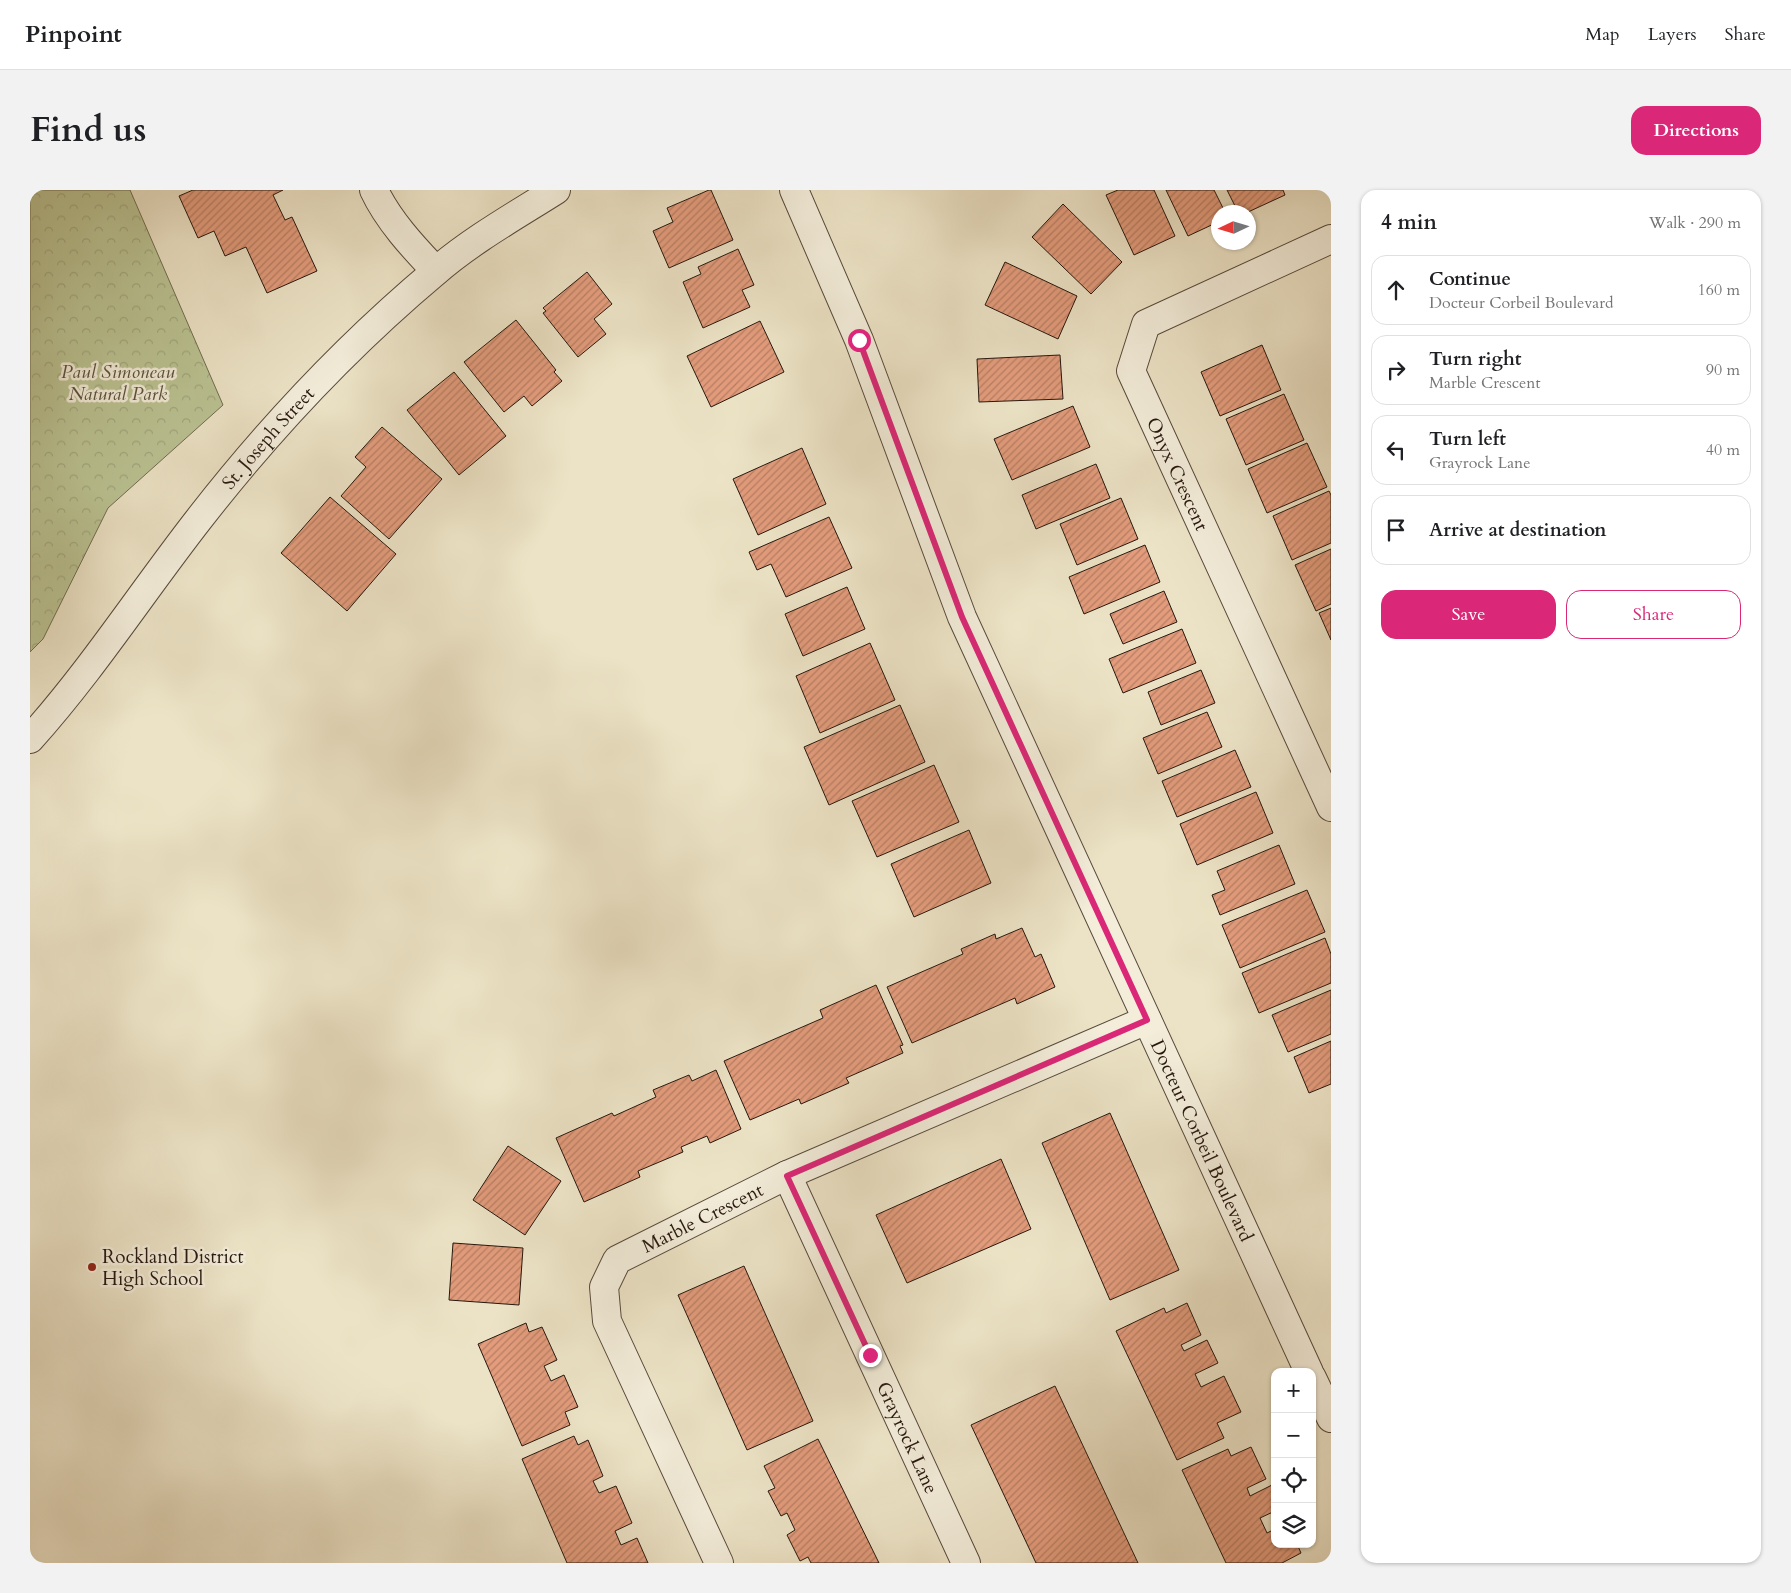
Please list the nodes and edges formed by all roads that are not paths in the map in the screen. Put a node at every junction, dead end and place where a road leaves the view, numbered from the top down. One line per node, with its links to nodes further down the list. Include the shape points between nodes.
1 (374, 190): 5 (street, via 414,249)
2 (556, 190): 5 (street, St. Joseph Street)
3 (794, 190): 8 (street, Docteur Corbeil Boulevard, via 859,340 962,617)
4 (1331, 240): 7 (street, Onyx Crescent, via 1146,324 1131,371)
5 (436, 271): 6 (street, St. Joseph Street, via 344,354 259,447 199,519)
6 (30, 739)
7 (1331, 807)
8 (1147, 1020): 9 (street, Marble Crescent); 10 (street, Docteur Corbeil Boulevard)
9 (787, 1176): 13 (street, Marble Crescent, via 617,1260 604,1286 606,1322); 14 (street, Grayrock Lane)
10 (1307, 1368)
11 (1316, 1386): 12 (street)
12 (1331, 1418)
13 (719, 1563)
14 (966, 1563)

